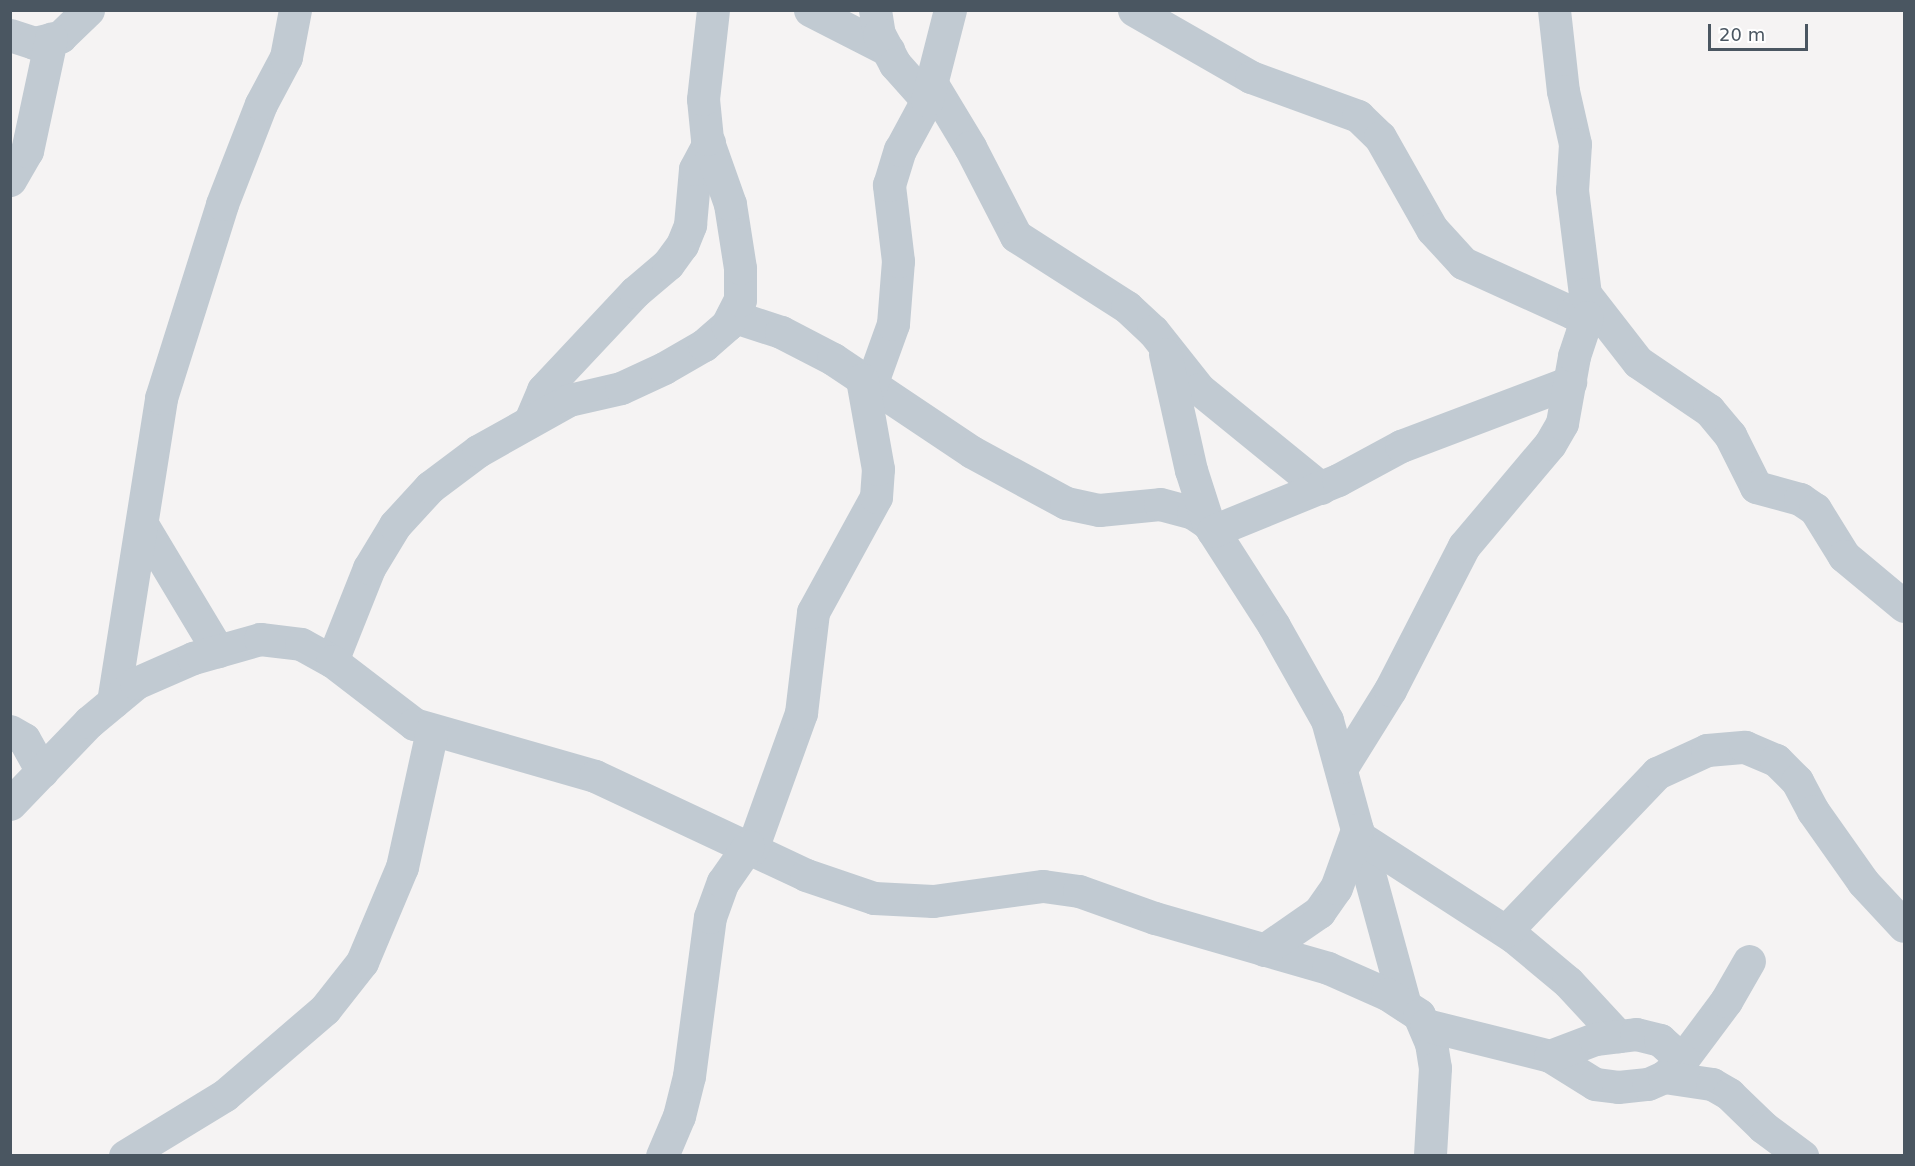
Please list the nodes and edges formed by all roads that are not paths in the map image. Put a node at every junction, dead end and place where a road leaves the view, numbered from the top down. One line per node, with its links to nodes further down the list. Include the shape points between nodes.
1 (88, 10): 10 (street, via 60,37)
2 (295, 10): 22 (street, via 286,57 261,104 222,204 160,398)
3 (810, 10): 11 (street)
4 (875, 10): 11 (street, via 879,34)
5 (950, 10): 12 (street)
6 (1134, 10): 16 (street, via 1251,77 1358,116 1380,137 1432,230 1462,263)
7 (1554, 10): 16 (street, via 1575,144 1572,190 1579,270)
8 (715, 12): 13 (street, via 703,99)
9 (10, 35): 10 (street, via 34,43)
10 (51, 39): 14 (street, via 27,151)
11 (888, 50): 12 (street, via 895,64)
12 (929, 92): 17 (street, via 970,147 1016,236 1127,307); 18 (street, via 900,150 889,185 898,261 893,324)
13 (709, 143): 15 (street, via 730,204 740,268 740,300); 20 (street, via 695,168 690,225 682,244 668,264 635,292 543,390)
14 (10, 180)
15 (732, 316): 18 (street, via 781,332); 20 (street, via 704,345 664,368 621,388 569,399)
16 (1594, 319): 19 (street); 24 (street, via 1638,363 1709,410 1730,435 1756,487 1800,499 1815,509 1844,556)
17 (1163, 344): 21 (street, via 1199,389); 23 (street, via 1191,470)
18 (867, 382): 23 (street, via 1017,480 1066,503 1099,510 1160,504 1193,513); 34 (street, via 878,470 876,497 813,612 801,713)
19 (1570, 382): 21 (street, via 1401,446); 30 (street, via 1562,423 1550,444 1464,546 1390,690)
20 (530, 421): 26 (street, via 478,451 430,487 395,525 369,568)
21 (1321, 488): 23 (street)
22 (143, 526): 25 (street); 27 (street)
23 (1211, 527): 30 (street, via 1327,720)
24 (1905, 606)
25 (218, 651): 26 (street, via 275,638 301,644); 27 (street, via 136,682)
26 (333, 661): 28 (street, via 414,724)
27 (113, 702): 31 (street)
28 (432, 730): 34 (street, via 532,755 595,776 647,804); 43 (street, via 402,867 362,962 325,1009 225,1095)
29 (10, 731): 31 (street, via 24,740)
30 (1341, 767): 33 (street)
31 (42, 771): 32 (street)
32 (10, 804)
33 (1357, 833): 36 (street); 37 (street, via 1335,888 1319,912); 39 (street)
34 (750, 848): 37 (street, via 806,875 874,898 933,901 1043,886 1079,891); 44 (street, via 723,882 710,917 689,1076 679,1116)
35 (1905, 926): 36 (street, via 1863,882 1813,811 1797,781 1776,759 1745,747 1707,750 1657,773)
36 (1506, 931): 40 (street, via 1568,982)
37 (1264, 950): 39 (street, via 1328,968)
38 (1749, 961): 42 (street, via 1726,1001)
39 (1415, 1016): 41 (street); 45 (street, via 1435,1068)
40 (1618, 1036): 41 (street, via 1595,1039); 42 (street, via 1636,1034 1660,1040)
41 (1550, 1056): 42 (street, via 1595,1084 1618,1087 1648,1084)
42 (1673, 1068): 46 (street, via 1729,1094)
43 (125, 1155)
44 (662, 1155)
45 (1430, 1155)
46 (1802, 1155)

